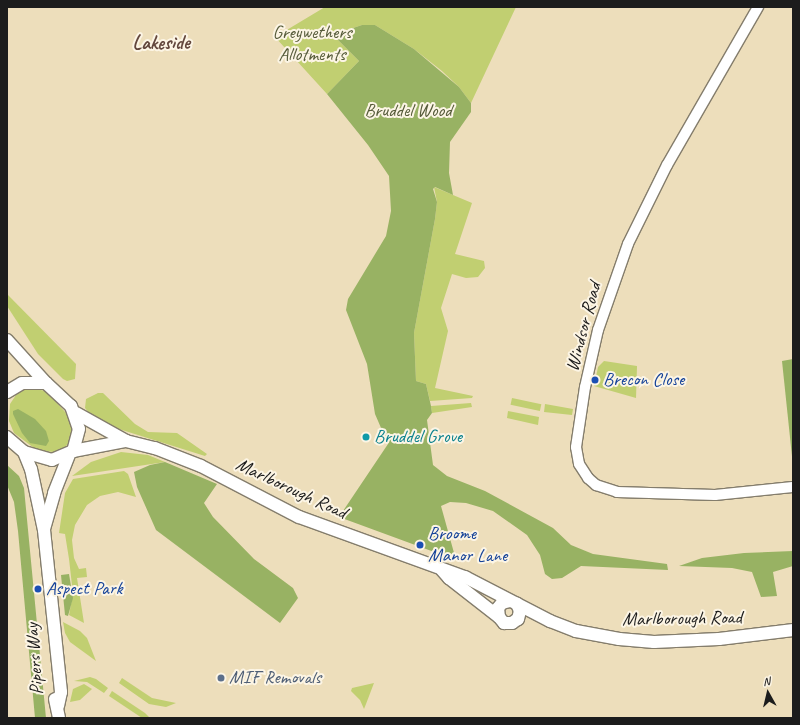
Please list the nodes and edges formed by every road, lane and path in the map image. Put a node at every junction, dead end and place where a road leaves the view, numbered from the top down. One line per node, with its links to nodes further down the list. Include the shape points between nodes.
1 (758, 7): 10 (street, Windsor Road, via 667,166 628,244 598,330 576,447 579,464 588,478 596,485 617,492 715,495)
2 (7, 340): 3 (main road)
3 (46, 383): 4 (main road, via 22,383); 5 (main road, via 65,399)
4 (7, 392)
5 (76, 413): 7 (main road, Marlborough Road); 9 (main road, Pipers Way, via 79,434)
6 (7, 437): 8 (main road)
7 (126, 441): 9 (main road, Marlborough Road); 12 (main road, Marlborough Road, via 185,459 299,516)
8 (24, 452): 9 (main road, Marlborough Road, via 47,460); 11 (main road, Pipers Way, via 31,469)
9 (71, 453): 11 (main road, Pipers Way, via 54,493)
10 (793, 487)
11 (44, 530): 18 (main road, Pipers Way, via 61,692)
12 (442, 570): 13 (main road, Marlborough Road, via 465,577); 14 (main road, Marlborough Road)
13 (513, 602): 14 (main road, via 500,605); 15 (main road, via 520,611); 16 (main road, Marlborough Road)
14 (498, 618): 15 (main road, via 508,624)
15 (516, 620): 16 (main road, Marlborough Road)
16 (550, 621): 17 (main road, Marlborough Road, via 591,634 645,642 719,639)
17 (793, 630)
18 (58, 712)

